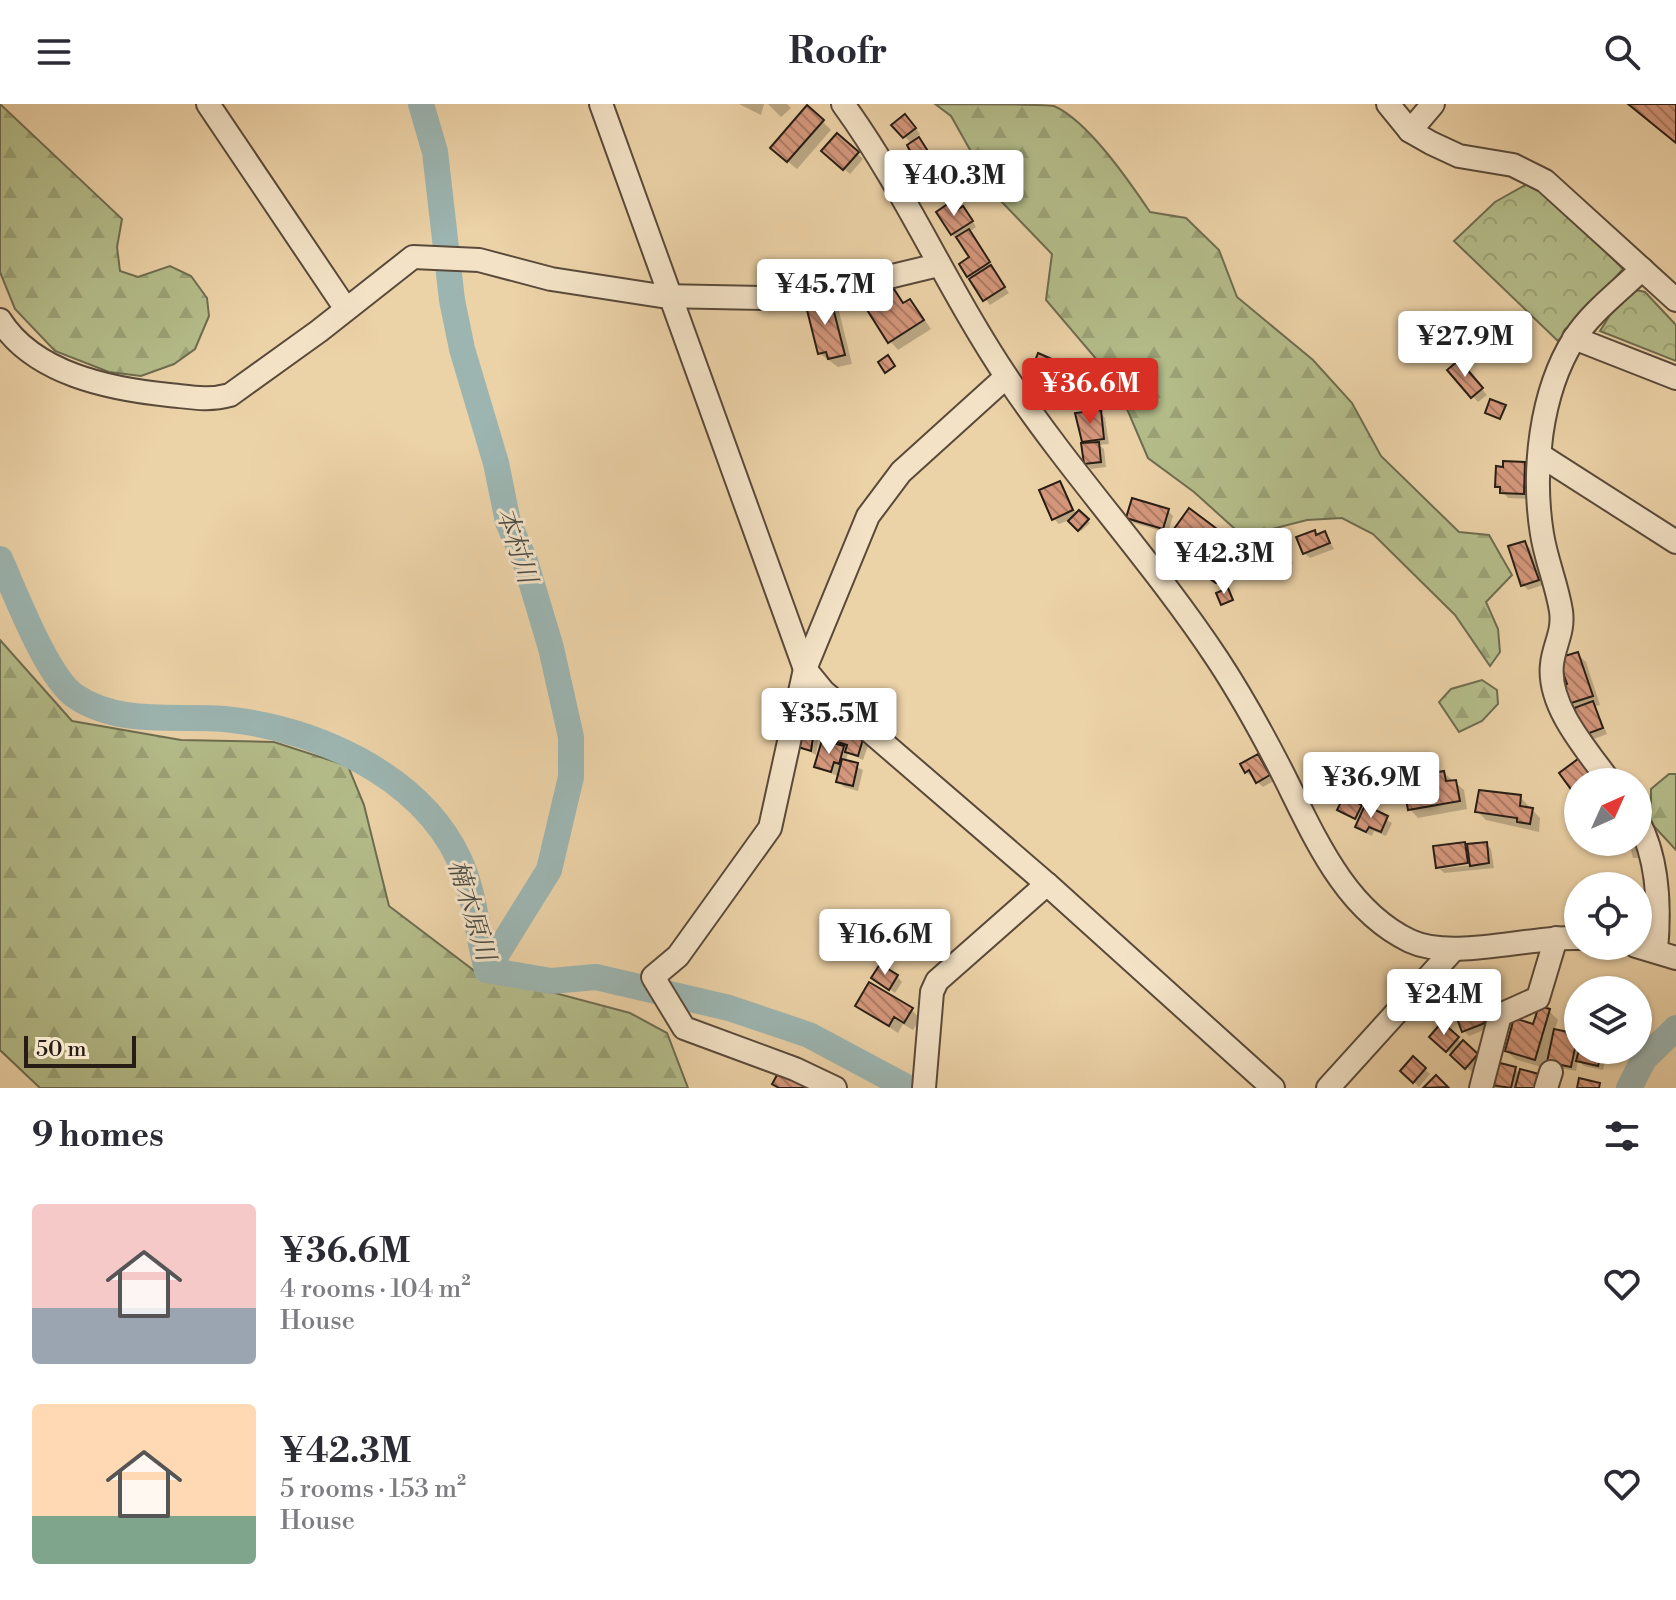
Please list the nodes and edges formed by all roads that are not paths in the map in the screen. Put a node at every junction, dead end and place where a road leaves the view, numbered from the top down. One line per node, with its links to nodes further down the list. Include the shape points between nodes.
1 (208, 104): 11 (street)
2 (601, 104): 9 (street)
3 (843, 104): 7 (street, via 881,157)
4 (1388, 104): 6 (street)
5 (1433, 104): 6 (street)
6 (1410, 131): 8 (street, via 1459,156 1513,165 1545,181)
7 (938, 265): 9 (street, via 763,298); 14 (street)
8 (1642, 269): 10 (street); 13 (street)
9 (670, 296): 11 (street, via 551,279 479,260 413,257); 18 (street)
10 (1676, 300)
11 (346, 309): 12 (street, via 230,395 213,400 120,390 79,376 31,354)
12 (0, 320)
13 (1574, 338): 15 (street); 16 (street, via 1553,387)
14 (1006, 377): 18 (street, via 901,472 868,516); 24 (street, via 1218,660 1351,893 1413,943)
15 (1676, 378)
16 (1540, 455): 17 (street); 19 (street, via 1542,536 1563,625 1552,662 1552,684)
17 (1676, 542)
18 (805, 669): 21 (street, via 823,691); 27 (street, via 770,828 678,956 653,977 684,1028)
19 (1600, 768)
20 (1650, 856): 25 (street, via 1660,907)
21 (1047, 884): 26 (street, via 937,981); 28 (street)
22 (1564, 938): 24 (street)
23 (1564, 944): 30 (street, via 1538,998 1500,1015)
24 (1454, 949): 29 (street)
25 (1656, 952)
26 (925, 1078)
27 (835, 1088)
28 (1273, 1088)
29 (1328, 1088)
30 (1481, 1088)

